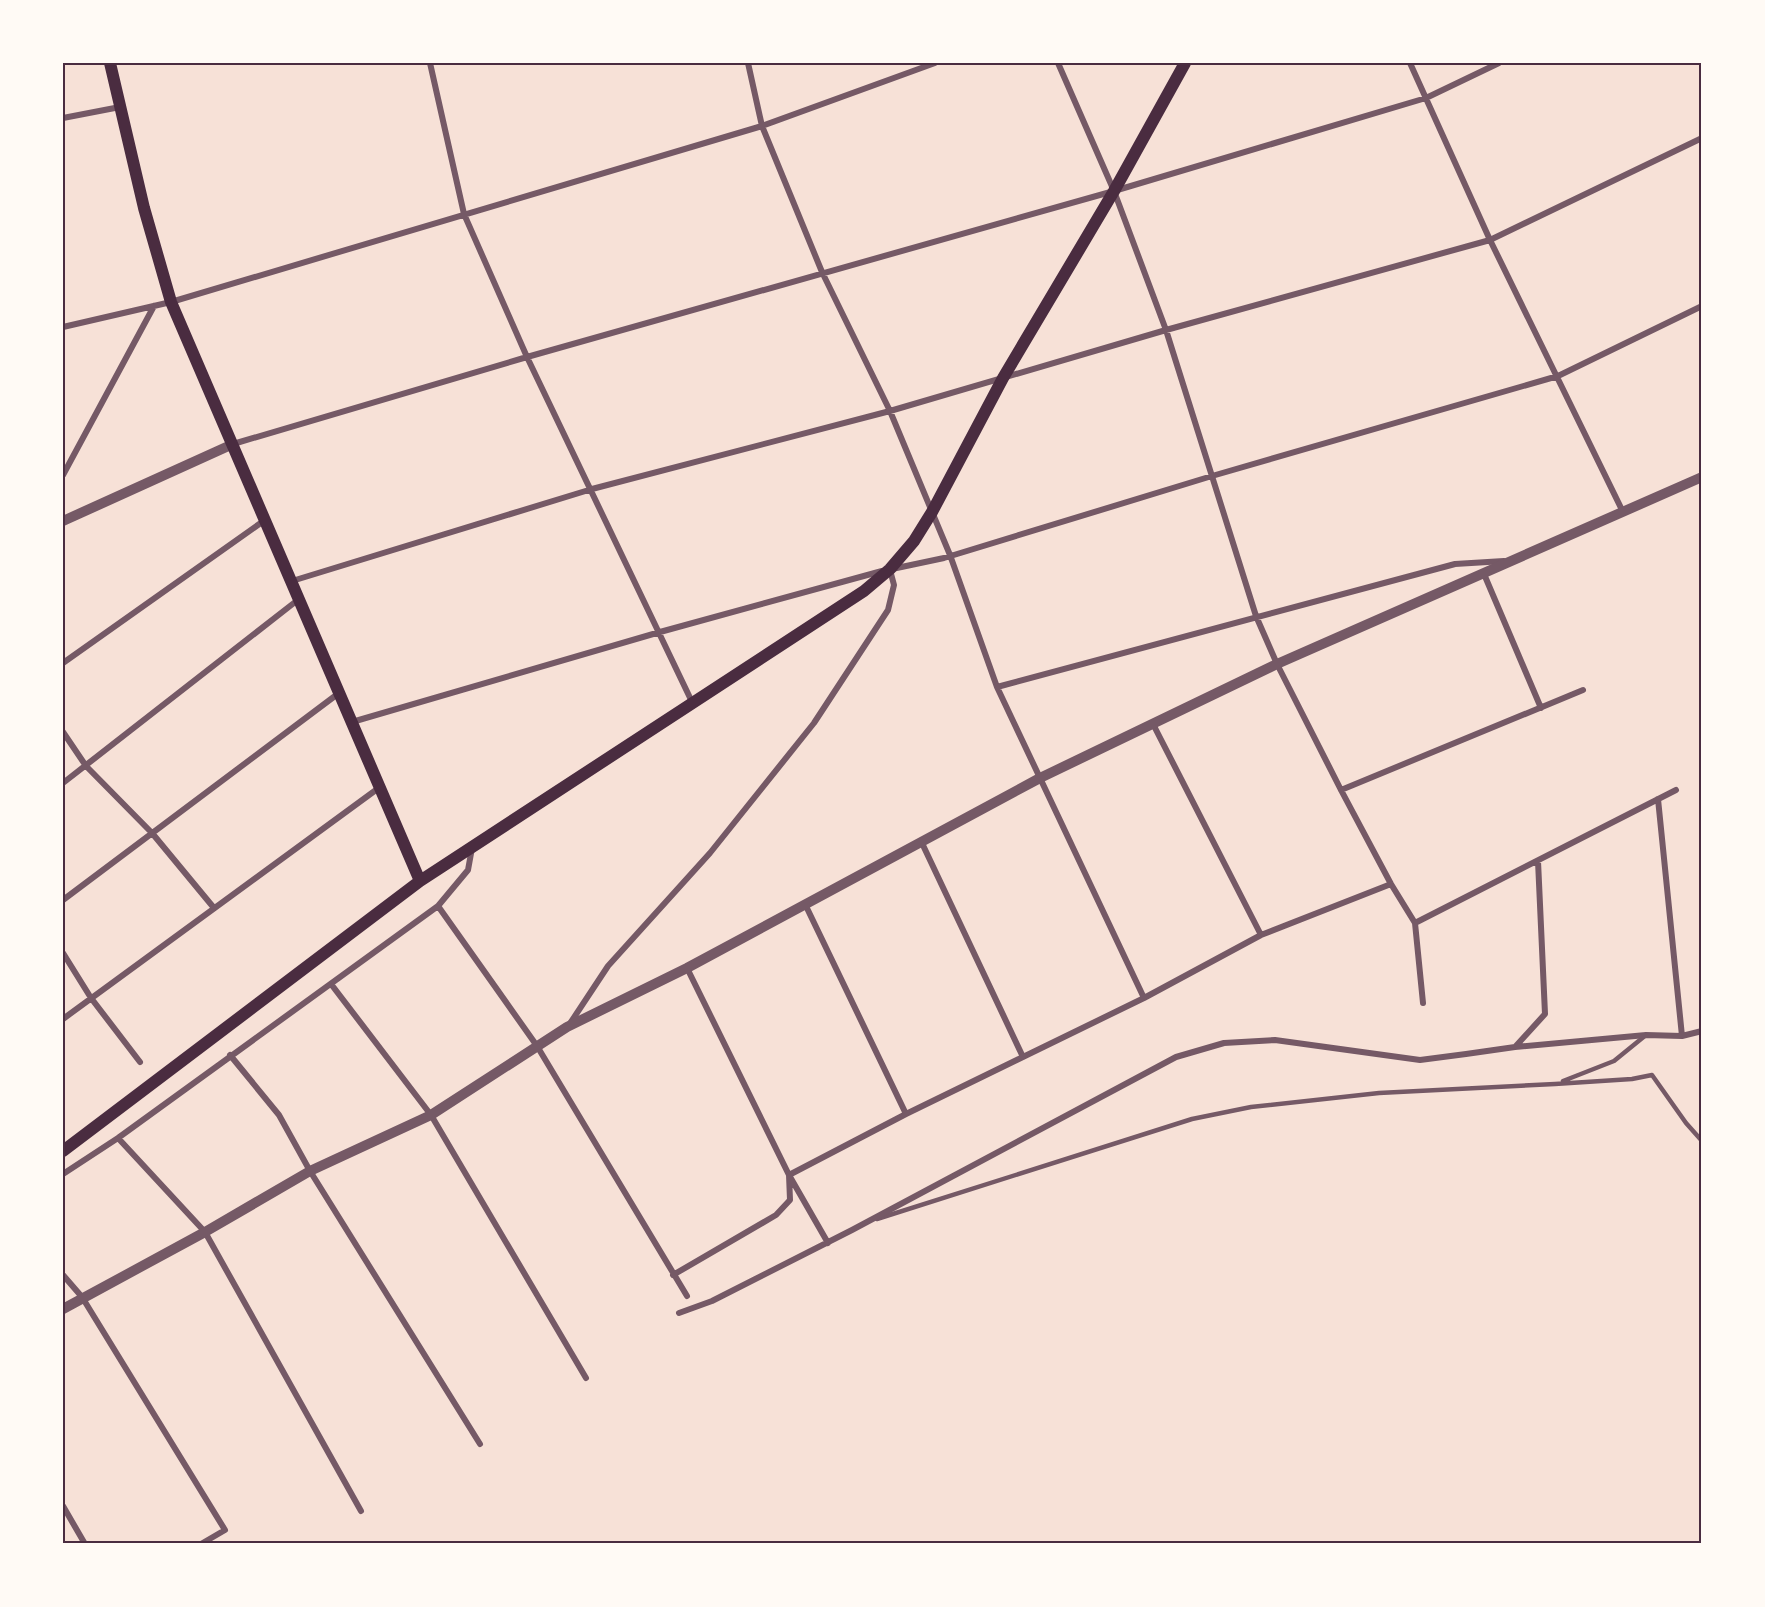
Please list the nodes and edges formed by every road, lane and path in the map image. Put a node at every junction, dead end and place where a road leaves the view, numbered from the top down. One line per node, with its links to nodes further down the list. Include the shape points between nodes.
1 (110, 63): 10 (main road)
2 (430, 63): 15 (street)
3 (748, 63): 12 (street)
4 (935, 63): 12 (street)
5 (1058, 63): 14 (street)
6 (1185, 63): 14 (main road)
7 (1410, 63): 9 (street)
8 (1499, 63): 9 (street)
9 (1426, 98): 14 (street); 16 (street)
10 (120, 107): 11 (street); 18 (main road)
11 (63, 118)
12 (762, 126): 15 (street); 17 (street)
13 (1702, 138): 16 (street)
14 (1114, 191): 17 (street); 22 (street); 25 (main road)
15 (464, 214): 18 (street); 23 (street)
16 (1491, 240): 22 (street); 24 (street)
17 (822, 272): 23 (street); 26 (street)
18 (171, 302): 19 (street); 27 (main road)
19 (154, 306): 21 (street); 28 (street)
20 (1702, 306): 24 (street)
21 (63, 327)
22 (1166, 330): 25 (street); 29 (street)
23 (527, 357): 27 (street); 31 (street)
24 (1558, 376): 29 (street); 33 (street)
25 (1003, 378): 26 (street); 32 (main road)
26 (890, 411): 31 (street); 32 (street)
27 (233, 444): 34 (main road); 35 (street)
28 (63, 475)
29 (1212, 476): 36 (street); 42 (street)
30 (1702, 477): 33 (street)
31 (592, 489): 40 (street); 43 (street)
32 (932, 512): 36 (street); 38 (main road)
33 (1623, 512): 37 (street)
34 (265, 520): 40 (main road); 44 (street)
35 (63, 521)
36 (950, 555): 38 (street); 46 (street)
37 (1510, 561): 39 (street); 42 (street, via 1455,564)
38 (890, 569): 43 (street); 49 (main road, via 864,591); 80 (street, via 894,585 888,610 814,723 710,853 608,966)
39 (1484, 574): 45 (street); 50 (street)
40 (292, 581): 41 (main road)
41 (299, 599): 48 (main road); 54 (street)
42 (1256, 616): 45 (street); 46 (street)
43 (660, 632): 49 (street); 51 (street)
44 (63, 663)
45 (1277, 664): 52 (street); 58 (street)
46 (997, 687): 55 (street)
47 (1583, 690): 50 (street)
48 (339, 692): 51 (main road); 61 (street)
49 (693, 704): 63 (main road)
50 (1541, 708): 58 (street)
51 (352, 722): 57 (main road)
52 (1153, 724): 55 (street); 72 (street)
53 (63, 732): 54 (street)
54 (86, 766): 56 (street); 61 (street)
55 (1040, 778): 62 (street); 77 (street)
56 (63, 783)
57 (380, 787): 65 (main road); 70 (street)
58 (1341, 790): 66 (street)
59 (1676, 790): 60 (street)
60 (1658, 799): 64 (street); 83 (street)
61 (152, 833): 67 (street); 70 (street)
62 (921, 841): 68 (street); 87 (street)
63 (472, 848): 65 (main road); 69 (street, via 468,870)
64 (1538, 861): 71 (street); 85 (street, via 1545,1014)
65 (420, 882): 94 (main road)
66 (1390, 884): 71 (street); 72 (street)
67 (63, 900)
68 (804, 904): 74 (street); 90 (street)
69 (438, 906): 75 (street); 84 (street)
70 (214, 908): 76 (street)
71 (1415, 923): 78 (street)
72 (1261, 935): 77 (street)
73 (63, 953): 76 (street)
74 (687, 968): 80 (street); 97 (street)
75 (331, 984): 86 (street); 91 (street)
76 (91, 998): 79 (street); 88 (street)
77 (1144, 998): 87 (street)
78 (1423, 1004)
79 (63, 1019)
80 (567, 1027): 84 (street)
81 (1702, 1031): 83 (street)
82 (1646, 1035): 83 (street); 85 (street); 89 (lane, via 1614,1061)
83 (1682, 1036)
84 (537, 1046): 91 (street); 102 (street)
85 (1515, 1047): 98 (street, via 1420,1060 1275,1040 1224,1043 1176,1057)
86 (230, 1056): 92 (street); 95 (street, via 279,1115)
87 (1023, 1057): 90 (street)
88 (140, 1062)
89 (1555, 1084): 93 (lane, via 1652,1075); 98 (lane, via 1379,1093 1251,1107 1192,1119)
90 (906, 1114): 97 (street)
91 (431, 1115): 95 (street); 107 (street)
92 (118, 1138): 96 (street); 99 (street)
93 (1702, 1141)
94 (63, 1151)
95 (310, 1171): 99 (street); 108 (street)
96 (63, 1174)
97 (789, 1175): 100 (street); 102 (street, via 790,1200 776,1215)
98 (866, 1222): 100 (street)
99 (205, 1232): 104 (street); 110 (street)
100 (828, 1243): 106 (street)
101 (63, 1275): 104 (street)
102 (673, 1275): 103 (street)
103 (687, 1296)
104 (82, 1297): 105 (street); 112 (street, via 225,1530)
105 (63, 1309)
106 (679, 1313)
107 (586, 1378)
108 (480, 1444)
109 (63, 1506): 111 (street)
110 (361, 1511)
111 (85, 1544)
112 (201, 1544)

